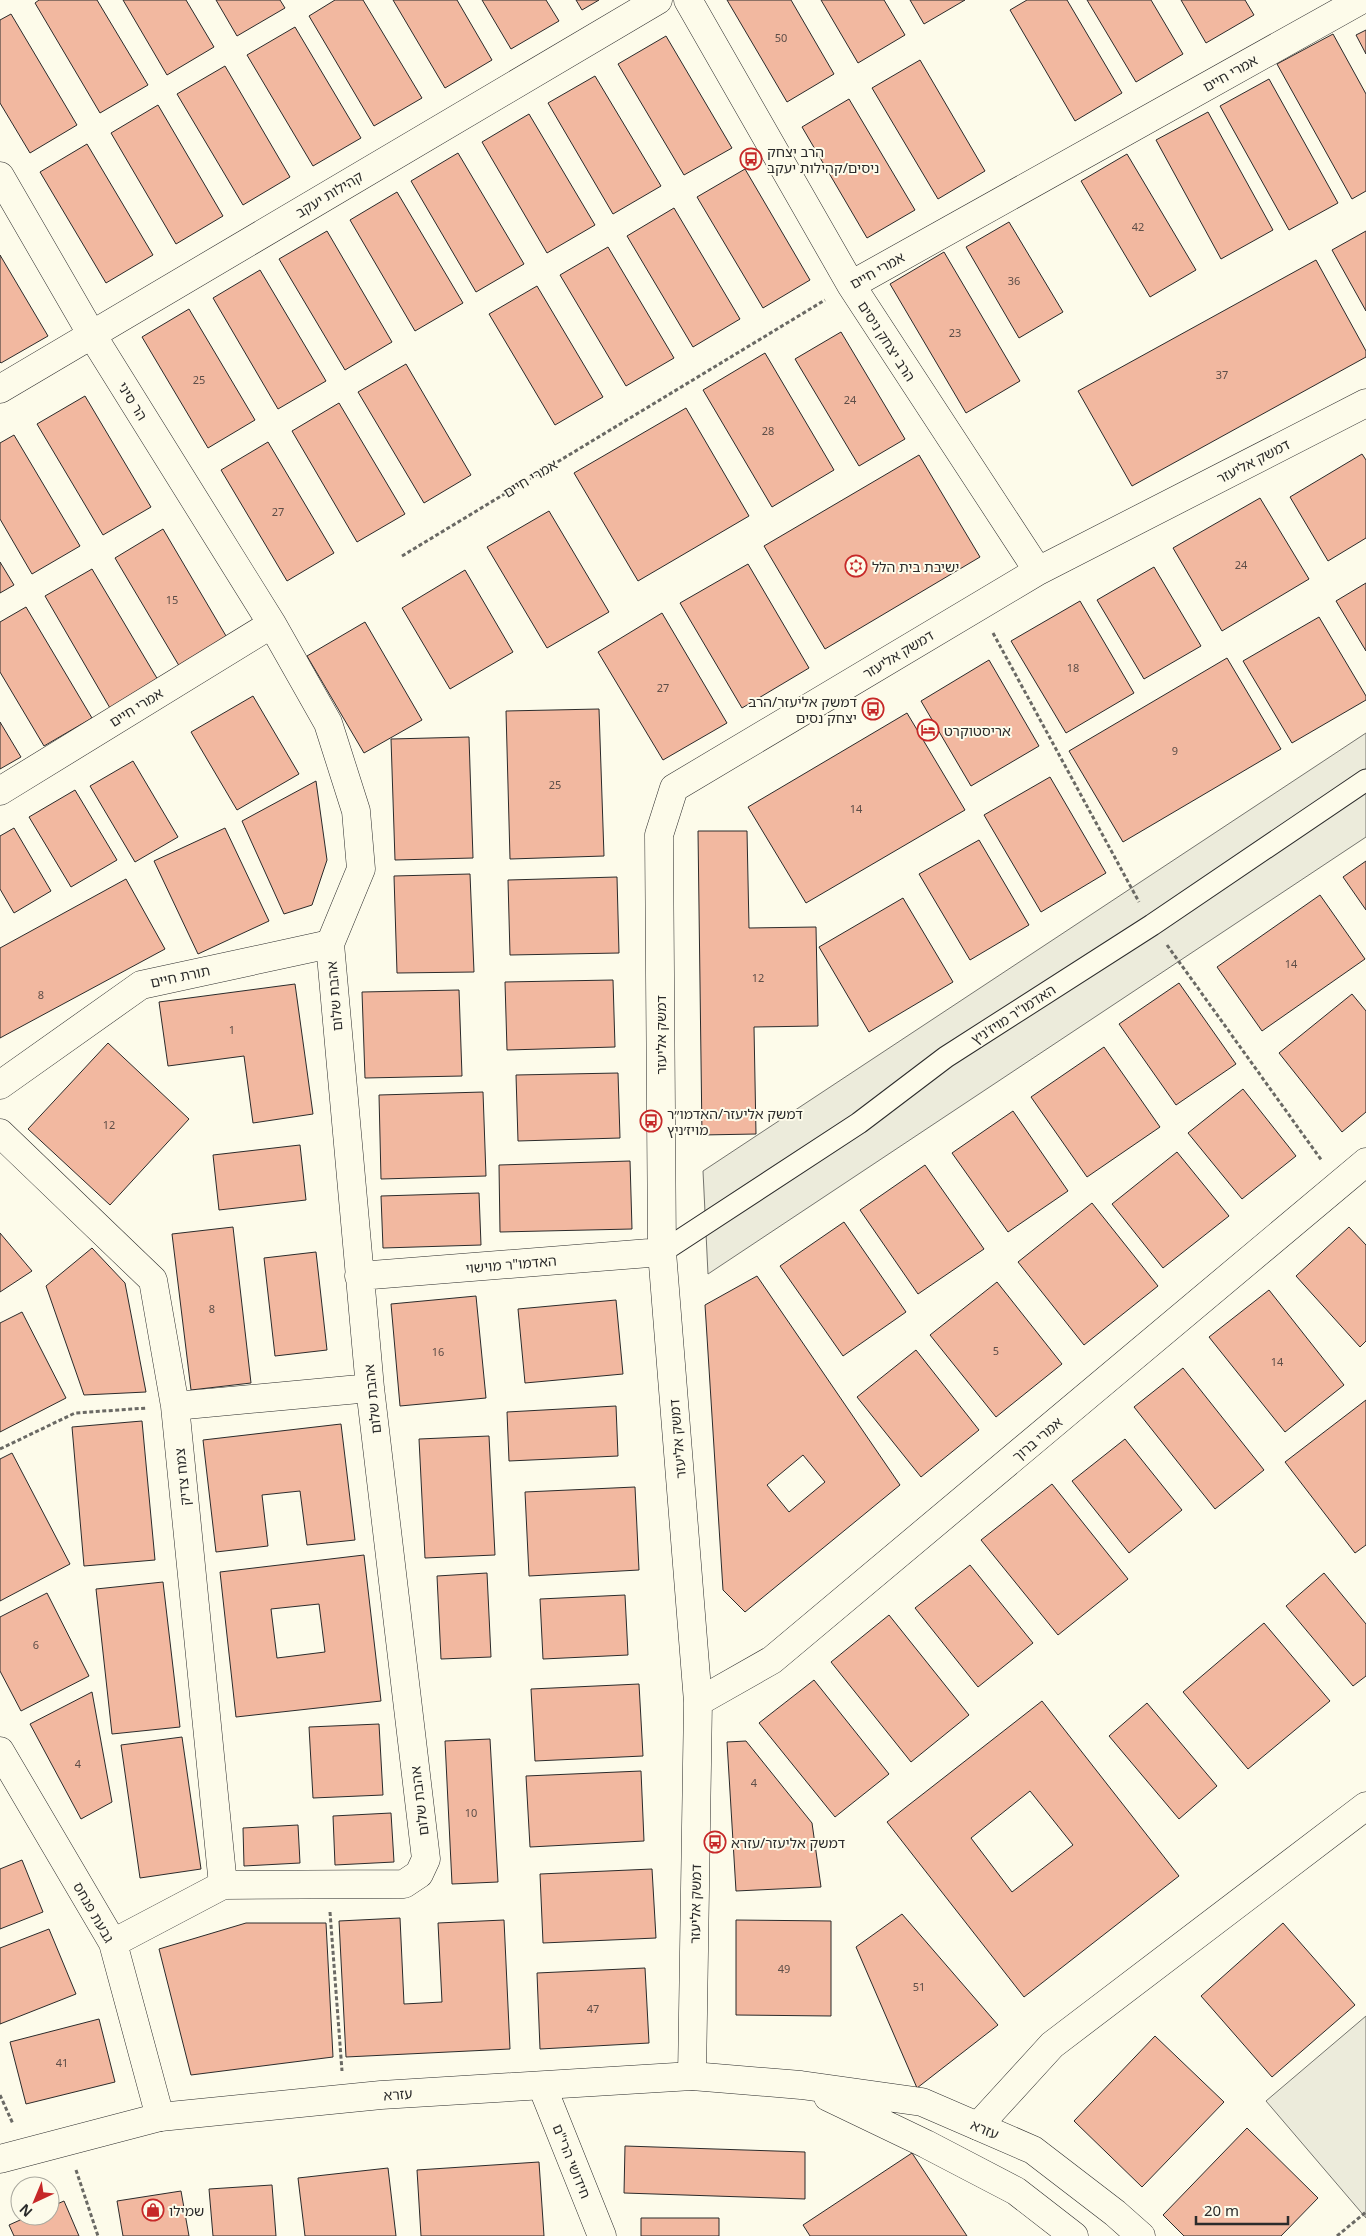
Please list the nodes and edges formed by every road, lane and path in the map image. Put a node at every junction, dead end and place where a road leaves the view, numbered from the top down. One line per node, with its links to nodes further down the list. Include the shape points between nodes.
1 (658, 0): 6 (street, קהילות יעקב)
2 (688, 0): 5 (street, הרב יצחק ניסים)
3 (1361, 0): 5 (street, אמרי חיים)
4 (0, 176): 6 (street, הר סיני)
5 (851, 285): 9 (path, אמרי חיים); 10 (street, הרב יצחק ניסים)
6 (92, 335): 7 (street, קהילות יעקב); 11 (street, הר סיני)
7 (0, 389)
8 (1366, 403): 10 (street, דמשק אליעזר)
9 (402, 556)
10 (1038, 571): 18 (street, דמשק אליעזר, via 674,788 659,834)
11 (272, 624): 13 (street, אמרי חיים); 14 (street, אהבת שלום, via 328,724 356,811 361,869)
12 (1366, 780): 18 (street, האדמו"ר מויז'ניץ, via 1152,925 946,1057 859,1123)
13 (0, 791)
14 (330, 944): 15 (street, תורת חיים, via 141,985); 19 (street, אהבת שלום)
15 (0, 1084)
16 (0, 1133): 21 (street, צמח צדיק, via 153,1280)
17 (1366, 1162): 23 (street, אמרי ברוך, via 772,1660)
18 (662, 1252): 19 (street, האדמו"ר מוישוי); 23 (street, דמשק אליעזר)
19 (359, 1276): 20 (street, אהבת שלום)
20 (370, 1388): 21 (street); 26 (street, אהבת שלום, via 426,1859 419,1874 404,1884)
21 (175, 1406): 22 (path, via 75,1413); 27 (street, צמח צדיק)
22 (0, 1449)
23 (698, 1702): 29 (street, דמשק אליעזר)
24 (0, 1753): 28 (street, גבעת פנחס)
25 (1366, 1806): 34 (street, via 1052,2045)
26 (328, 1884): 27 (street, אהבת שלום); 32 (path)
27 (223, 1885): 28 (street, אהבת שלום)
28 (113, 1942): 33 (street, גבעת פנחס)
29 (692, 2076): 30 (street, עזרא); 31 (street, עזרא)
30 (801, 2085): 34 (street, עזרא, via 922,2102); 40 (street, עזרא, via 1016,2191)
31 (542, 2086): 32 (street, עזרא); 39 (street, חידושי הרי"ם)
32 (344, 2099): 33 (street, עזרא)
33 (160, 2117): 35 (street, עזרא)
34 (978, 2126): 41 (street, עזרא, via 1033,2150)
35 (66, 2141): 36 (street, עזרא); 38 (path)
36 (0, 2159)
37 (1366, 2212): 42 (path)
38 (98, 2236)
39 (602, 2236)
40 (1074, 2236)
41 (1141, 2236)
42 (1337, 2236)

